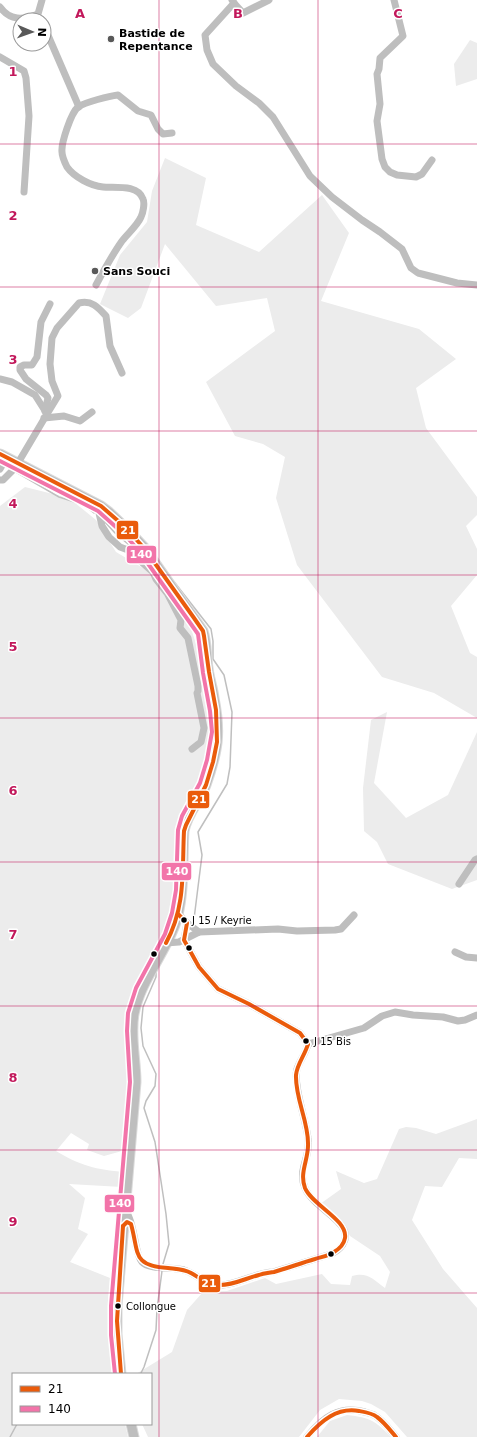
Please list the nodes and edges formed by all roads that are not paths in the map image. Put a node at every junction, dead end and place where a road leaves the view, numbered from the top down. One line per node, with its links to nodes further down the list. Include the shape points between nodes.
1 (42, 0): 6 (street)
2 (269, 0): 4 (street, via 243,13)
3 (394, 0): 12 (street, via 403,36 380,58 380,69 377,74 380,104 377,121 382,159 390,172 416,177 422,174)
4 (233, 2): 15 (street, via 205,35 207,50 213,64 273,117 310,176 344,206 402,249 411,268 418,273 457,283)
5 (0, 7): 7 (street, via 5,14)
6 (41, 12)
7 (12, 17)
8 (52, 45): 10 (street)
9 (0, 56): 13 (street, via 24,71 26,78 29,116)
10 (79, 107): 11 (street, via 118,95 138,111 151,115 163,134); 14 (street, via 74,113 63,144 62,153 66,166 92,185 135,190 144,200 142,216 113,253)
11 (172, 133)
12 (432, 160)
13 (24, 192)
14 (96, 285)
15 (477, 285)
16 (50, 304): 20 (street, via 41,322 37,357 32,365 20,367 26,379 48,398)
17 (122, 373): 20 (street, via 110,346 106,316 92,303 79,303 57,328 52,338 50,364 52,381 58,396)
18 (0, 379): 20 (street, via 12,382 35,395)
19 (92, 412): 20 (street, via 80,421)
20 (45, 414): 23 (street)
21 (0, 454): 23 (main road)
22 (1, 465): 23 (main road)
23 (14, 468): 24 (street); 25 (main road)
24 (0, 480)
25 (101, 506): 26 (main road, via 130,532); 26 (street, via 99,514 102,526 109,537)
26 (156, 570): 27 (street, via 156,579 167,593 181,620 180,628 188,638 198,686 204,728 201,742); 30 (main road, via 203,631 218,731 216,754 207,782 185,823)
27 (192, 749)
28 (477, 859): 29 (street)
29 (460, 884)
30 (178, 914): 32 (street); 35 (main road)
31 (354, 915): 33 (street, via 341,929 335,930)
32 (187, 923): 33 (street); 34 (street)
33 (200, 932): 34 (street)
34 (184, 940): 35 (street); 39 (street, via 199,967 218,989 300,1033)
35 (166, 943): 40 (main road, via 147,978 134,1016 136,1082 124,1206)
36 (455, 952): 37 (street)
37 (477, 958)
38 (477, 1015): 39 (street, via 458,1021 395,1012 382,1016 364,1028)
39 (308, 1044): 40 (street, via 297,1069 296,1080 309,1149 302,1178 306,1190 344,1230 341,1248 331,1254 273,1272 233,1283 211,1284 185,1270 144,1264 135,1238)
40 (127, 1227): 41 (main road, via 117,1321)
41 (121, 1373)
42 (131, 1425): 43 (main road)
43 (134, 1437)
44 (307, 1437): 45 (street, via 318,1425 341,1410 358,1410 374,1415)
45 (396, 1437)

